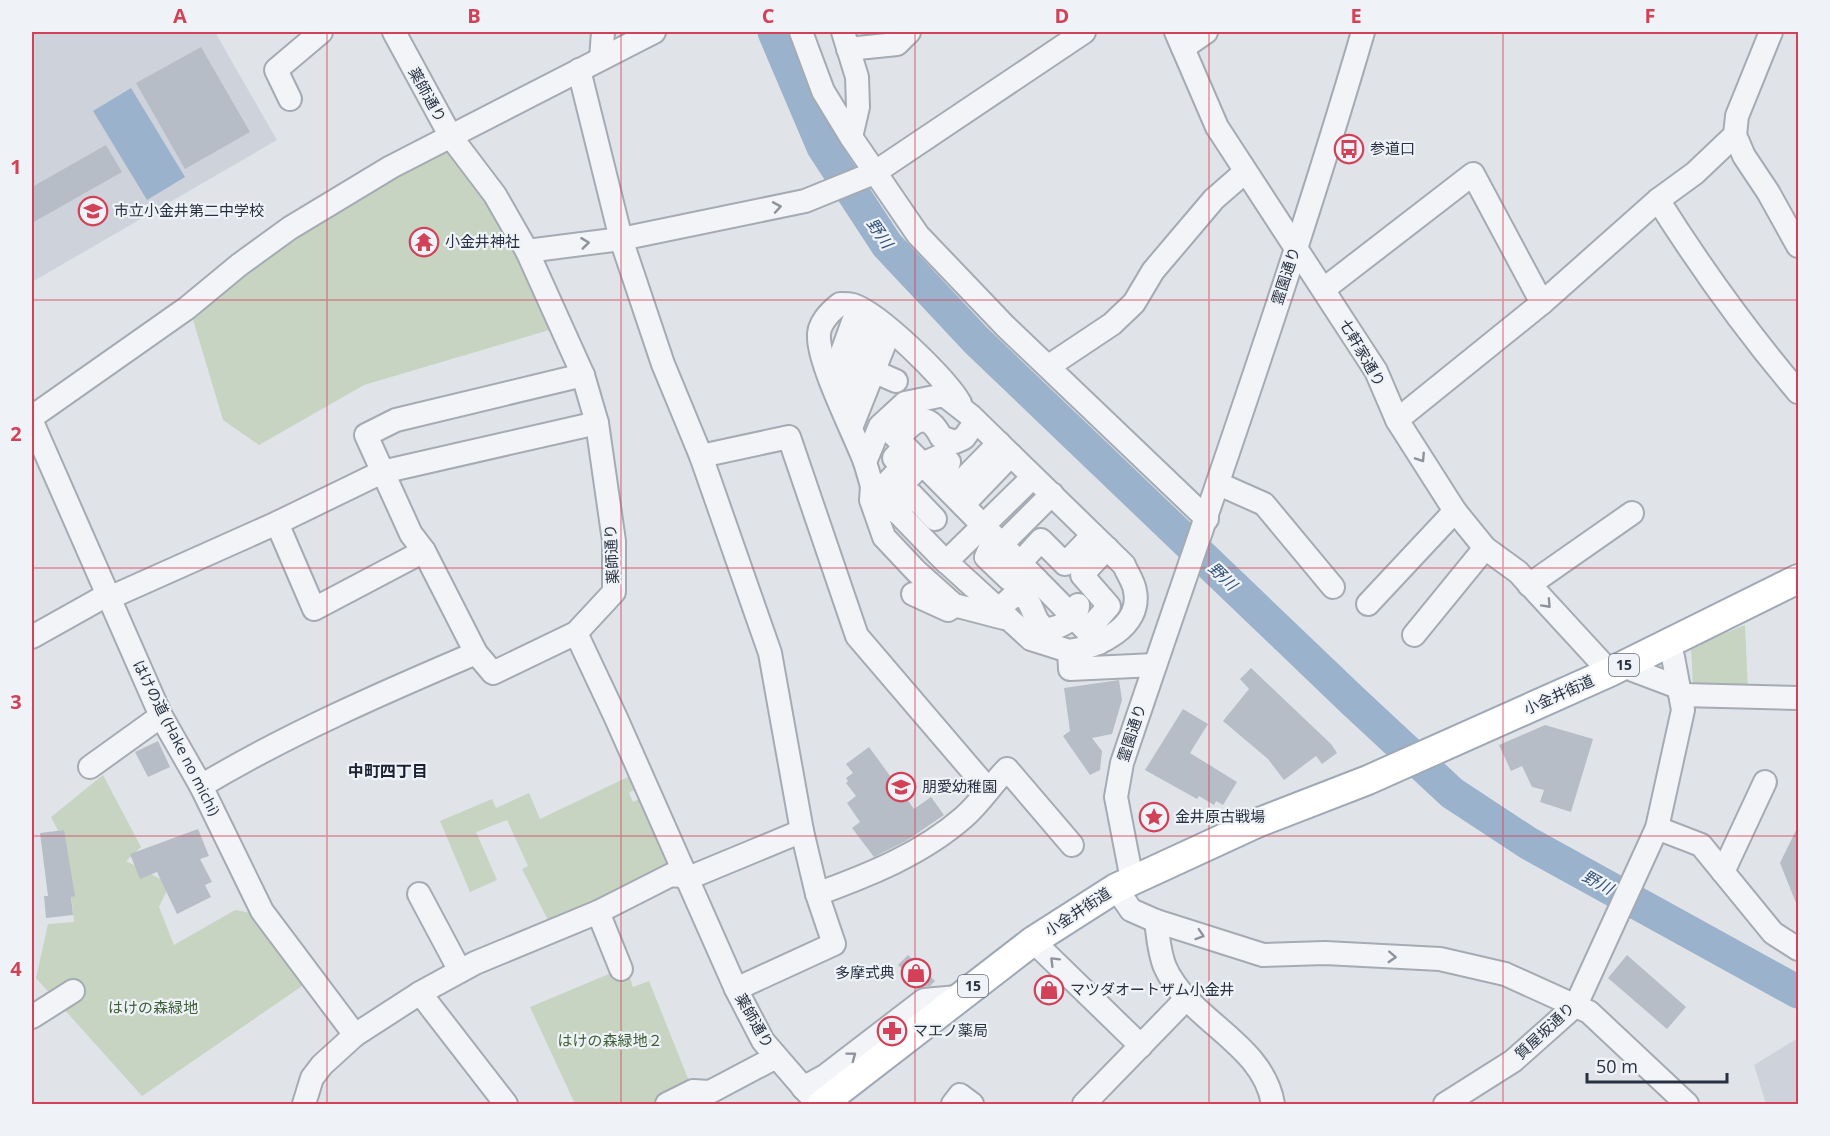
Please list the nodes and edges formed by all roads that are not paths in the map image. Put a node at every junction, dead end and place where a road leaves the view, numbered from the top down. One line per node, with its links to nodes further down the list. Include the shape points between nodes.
1 (321, 32): 15 (street, via 276,70)
2 (394, 32): 17 (street, 薬師通り)
3 (603, 32): 13 (street)
4 (654, 32): 13 (street)
5 (801, 32): 18 (street, via 823,91)
6 (909, 32): 11 (street, via 897,44)
7 (1084, 32): 20 (street)
8 (1206, 32): 12 (street)
9 (1363, 32): 24 (street, 霊園通り)
10 (1771, 32): 16 (street, via 1737,116)
11 (846, 40): 18 (street, via 858,97)
12 (1179, 40): 19 (street, 七軒家通り, via 1217,127)
13 (601, 59): 14 (street)
14 (579, 70): 17 (street); 23 (street)
15 (290, 99)
16 (1735, 135): 21 (street, via 1695,173); 22 (street, via 1744,156)
17 (451, 137): 25 (street, 薬師通り, via 495,195); 36 (street, via 391,167 290,228 187,308)
18 (850, 137): 20 (street)
19 (1245, 172): 24 (street, 七軒家通り); 29 (street, via 1214,199 1153,271 1134,303 1112,324)
20 (874, 173): 23 (street, one-way to 20, via 805,201); 29 (street, via 926,244 1005,327)
21 (1658, 200): 27 (street); 33 (street, via 1708,278)
22 (1796, 237)
23 (621, 239): 25 (street, one-way to 23); 43 (street, via 663,364)
24 (1296, 245): 26 (street, 七軒家通り); 48 (street, 霊園通り)
25 (527, 251): 31 (street, 薬師通り)
26 (1324, 290): 27 (street, via 1473,174); 37 (street, 七軒家通り, via 1376,371)
27 (1542, 303): 37 (street)
28 (874, 319): 30 (street); 34 (street); 34 (street, via 840,304 826,316 818,337); 35 (street, via 952,390)
29 (1049, 366): 54 (street)
30 (873, 371): 32 (street); 40 (street)
31 (583, 375): 39 (street, 薬師通り); 46 (street, via 396,420 366,435)
32 (896, 381)
33 (1798, 392)
34 (842, 404): 40 (street)
35 (970, 416): 41 (street, via 964,438 955,442 941,437 935,426 924,420); 41 (street, via 944,395 905,404); 42 (street)
36 (32, 417)
37 (1397, 420): 52 (street, 七軒家通り, one-way to 52)
38 (32, 422): 66 (street, はけの道 (Hake no michi))
39 (597, 423): 46 (street); 71 (street, 薬師通り, via 614,541 614,592)
40 (851, 428): 44 (street)
41 (895, 436): 44 (street); 45 (street); 51 (street, via 894,458 902,467)
42 (1005, 449): 47 (street); 49 (street)
43 (701, 456): 85 (street, via 789,437 857,636); 87 (street, via 770,653)
44 (865, 462): 51 (street)
45 (922, 464): 49 (street); 51 (street)
46 (382, 472): 55 (street); 60 (street, via 411,534)
47 (1033, 477): 50 (street); 58 (street)
48 (1218, 484): 54 (street, 霊園通り); 64 (street, via 1264,504)
49 (953, 494): 56 (street); 58 (street)
50 (1052, 495): 57 (street); 58 (street)
51 (883, 498): 56 (street); 68 (street, via 871,500 884,537)
52 (1455, 511): 59 (street, 七軒家通り); 67 (street)
53 (1632, 513): 63 (street)
54 (1207, 519): 77 (street, 霊園通り)
55 (277, 523): 60 (street, via 314,609); 66 (street)
56 (928, 528): 61 (street)
57 (1094, 536): 58 (street, via 1065,546 1041,522); 70 (street, via 1082,576 1109,606); 70 (street, via 1124,565 1136,591 1133,613 1112,636)
58 (1013, 547): 61 (street); 70 (street)
59 (1485, 548): 63 (street, 七軒家通り, via 1507,562); 72 (street)
60 (424, 551): 76 (street)
61 (946, 562): 69 (street)
62 (1798, 579): 74 (main road, 小金井街道 / 15)
63 (1529, 585): 78 (street, 七軒家通り, one-way to 78)
64 (1333, 587)
65 (913, 594): 68 (street, via 948,610)
66 (108, 597): 73 (street); 81 (street, はけの道 (Hake no michi))
67 (1368, 604)
68 (954, 605): 69 (street)
69 (1003, 614): 70 (street, via 1012,597 1023,595 1032,606 1036,621 1047,629 1064,625); 75 (street, via 1031,639)
70 (1087, 630): 75 (street, via 1087,648)
71 (576, 633): 76 (street, via 493,673); 90 (street, 薬師通り)
72 (1414, 635)
73 (32, 637)
74 (1666, 644): 78 (main road, 小金井街道 / 15); 79 (street)
75 (1069, 651): 77 (street, via 1070,669)
76 (476, 653): 84 (street, via 308,729)
77 (1155, 665): 91 (street, 霊園通り, via 1122,763 1116,797)
78 (1620, 667): 79 (street, 七軒家通り); 91 (main road, 小金井街道 / 15)
79 (1680, 691): 80 (street, 七軒家通り); 86 (street, via 1683,710)
80 (1798, 698)
81 (161, 716): 82 (street); 84 (street, はけの道 (Hake no michi))
82 (90, 767)
83 (1765, 782): 89 (street)
84 (201, 786): 106 (street, はけの道 (Hake no michi), via 262,911)
85 (987, 788): 88 (street, via 1007,769); 93 (street, via 966,816 936,838 878,871)
86 (1657, 828): 89 (street, via 1701,845); 104 (street, 質屋坂通り)
87 (801, 831): 90 (street, via 690,877); 93 (street)
88 (1072, 845)
89 (1723, 872): 97 (street, via 1773,933)
90 (684, 875): 94 (street, via 671,875); 100 (street, 薬師通り)
91 (1124, 884): 95 (street, via 1131,910); 96 (main road, 小金井街道 / 15)
92 (419, 894): 99 (street)
93 (817, 894): 100 (street, via 834,944)
94 (598, 912): 98 (street); 99 (street)
95 (1156, 921): 103 (street, via 1165,967); 104 (street, one-way to 104, via 1263,955 1325,953 1440,959 1505,974)
96 (1033, 941): 107 (street, one-way to 96); 109 (main road, 小金井街道 / 15, via 958,998)
97 (1798, 949)
98 (621, 969)
99 (460, 971): 102 (street)
100 (736, 989): 108 (street, 薬師通り, via 763,1041)
101 (73, 991): 105 (street)
102 (420, 993): 106 (street); 111 (street)
103 (1188, 997): 107 (street); 116 (street, via 1244,1051 1262,1074)
104 (1576, 1005): 117 (street, 質屋坂通り, via 1512,1061); 118 (street, via 1589,1012)
105 (32, 1017)
106 (355, 1035): 110 (street, via 312,1078)
107 (1140, 1046): 115 (street)
108 (776, 1057): 109 (street, 薬師通り); 112 (street, via 710,1092 693,1091)
109 (811, 1095)
110 (304, 1104)
111 (506, 1104)
112 (667, 1104)
113 (953, 1104): 114 (street, via 960,1095)
114 (972, 1104)
115 (1084, 1104)
116 (1273, 1104)
117 (1444, 1104)
118 (1687, 1104)

